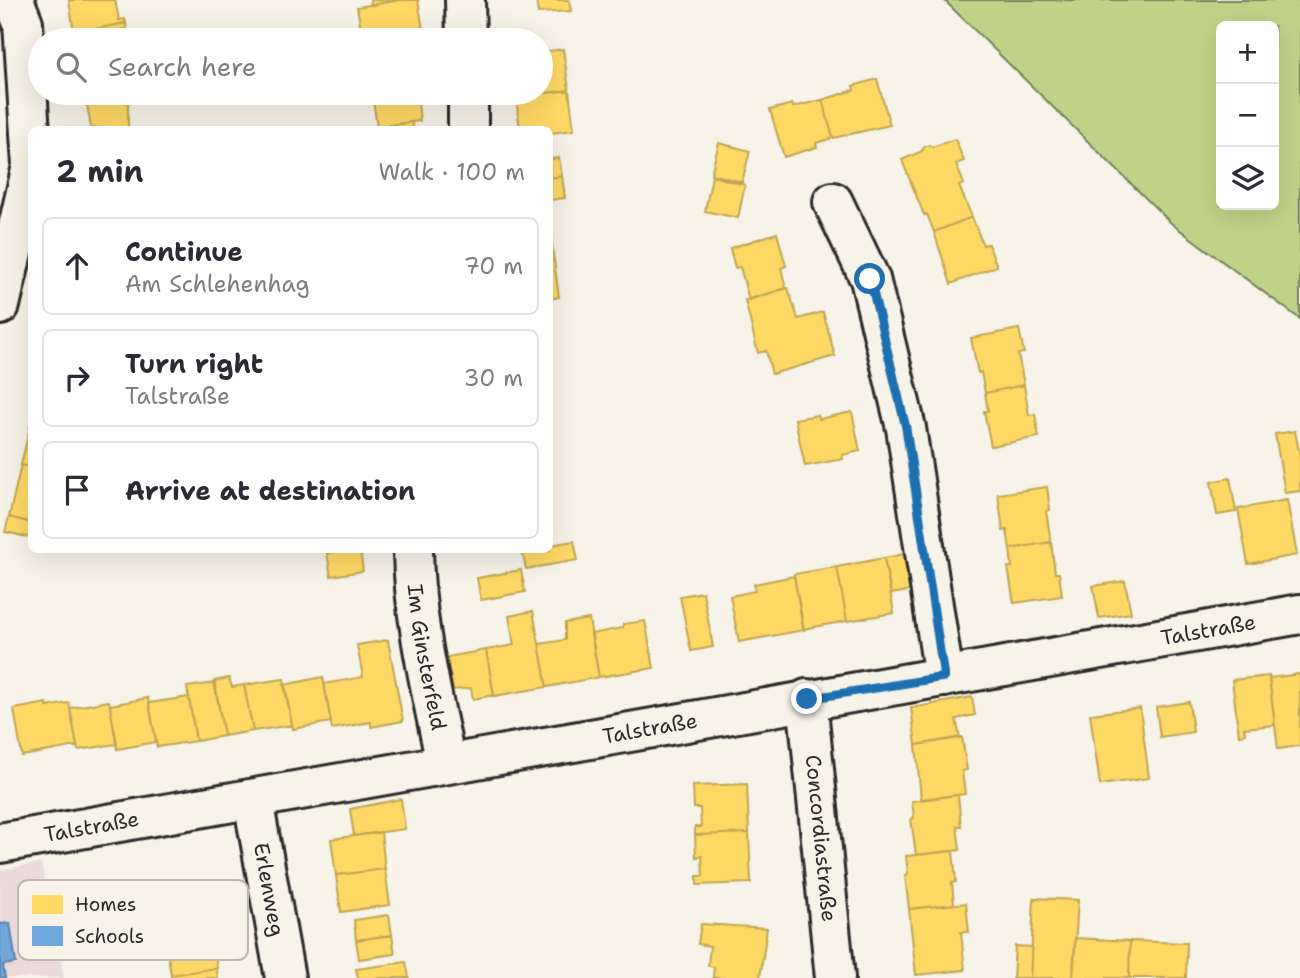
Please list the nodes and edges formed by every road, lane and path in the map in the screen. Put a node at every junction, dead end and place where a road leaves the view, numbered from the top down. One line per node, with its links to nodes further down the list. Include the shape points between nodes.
1 (14, 0): 4 (street, via 23,23)
2 (465, 0): 3 (street)
3 (466, 28)
4 (28, 102)
5 (28, 105): 7 (street)
6 (468, 105): 8 (street)
7 (29, 126)
8 (468, 126)
9 (28, 183): 11 (street)
10 (833, 202): 14 (street, via 870,279 906,428)
11 (0, 305)
12 (413, 553): 16 (street, Im Ginsterfeld, via 420,634)
13 (1300, 614): 14 (street, Talstraße)
14 (944, 677): 15 (street, Talstraße)
15 (807, 699): 16 (street, Talstraße); 20 (street, Concordiastraße)
16 (446, 764): 17 (street, Talstraße)
17 (253, 800): 18 (street, Talstraße); 19 (street, Erlenweg)
18 (0, 843)
19 (285, 978)
20 (835, 978)

